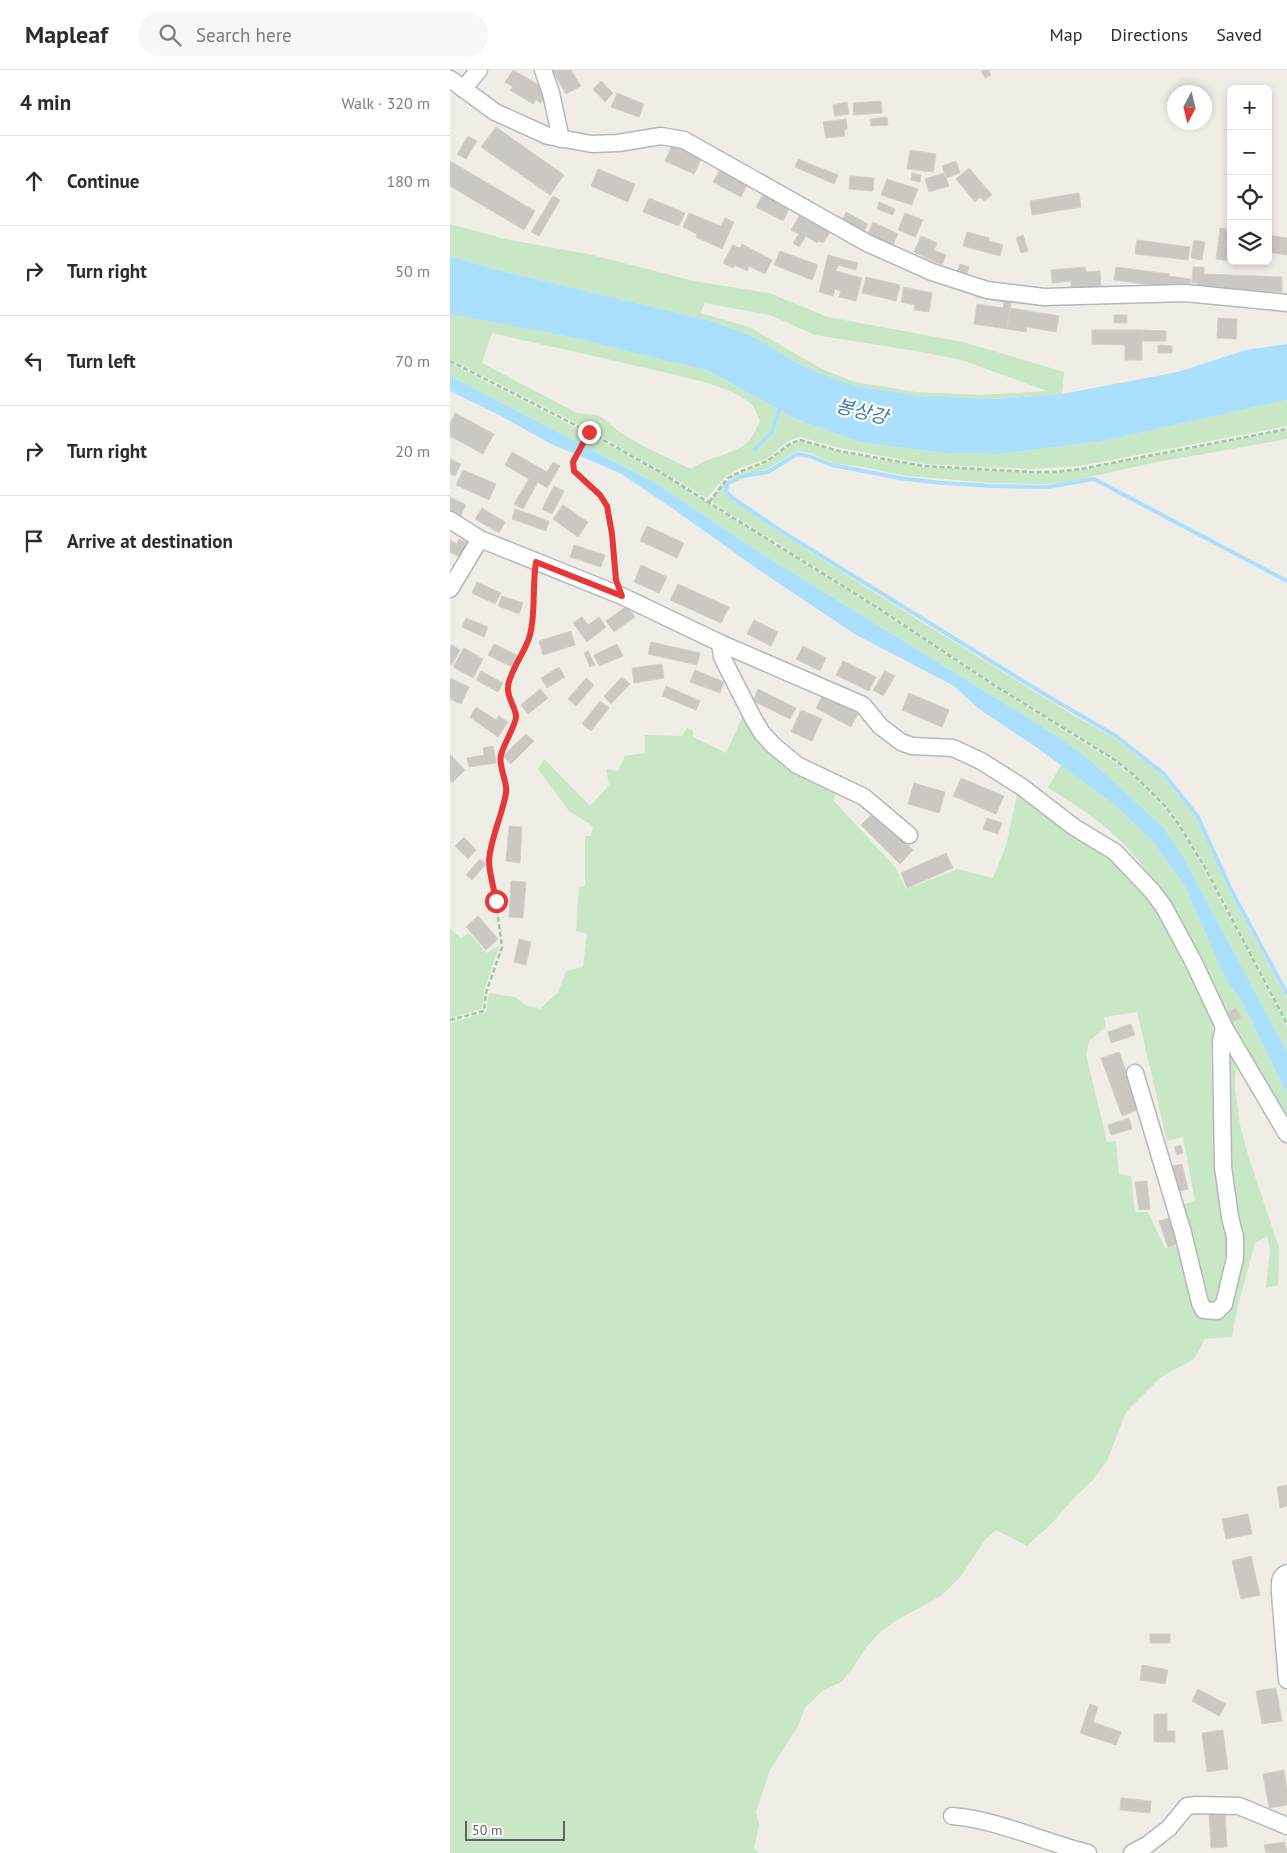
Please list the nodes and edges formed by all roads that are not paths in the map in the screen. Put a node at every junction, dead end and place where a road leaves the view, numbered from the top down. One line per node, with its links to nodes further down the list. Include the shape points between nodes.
1 (478, 70): 3 (street)
2 (543, 70): 4 (street)
3 (456, 84): 4 (street, via 495,112)
4 (561, 139): 5 (street, via 592,144 661,136 684,140 867,243 932,272 987,290 1044,297 1185,293)
5 (1287, 303)
6 (450, 520): 7 (street)
7 (480, 539): 8 (street); 9 (street, via 622,596)
8 (450, 589)
9 (720, 643): 10 (street, via 722,657 753,718 773,746 804,769 864,797); 11 (street, via 863,705 880,726 901,742 912,746 953,748 981,761 1115,852 1164,908)
10 (909, 835)
11 (1224, 1027): 12 (street, via 1220,1041 1223,1167 1235,1237 1235,1258 1227,1297 1217,1311 1204,1310 1200,1304); 13 (street)
12 (1135, 1073)
13 (1287, 1134)
14 (1287, 1573): 15 (street, via 1280,1580)
15 (1286, 1662): 16 (street)
16 (1287, 1680)
17 (952, 1816): 19 (street, via 992,1824)
18 (1287, 1826): 20 (street, via 1239,1806 1187,1806 1169,1828)
19 (1088, 1853)
20 (1132, 1853)

